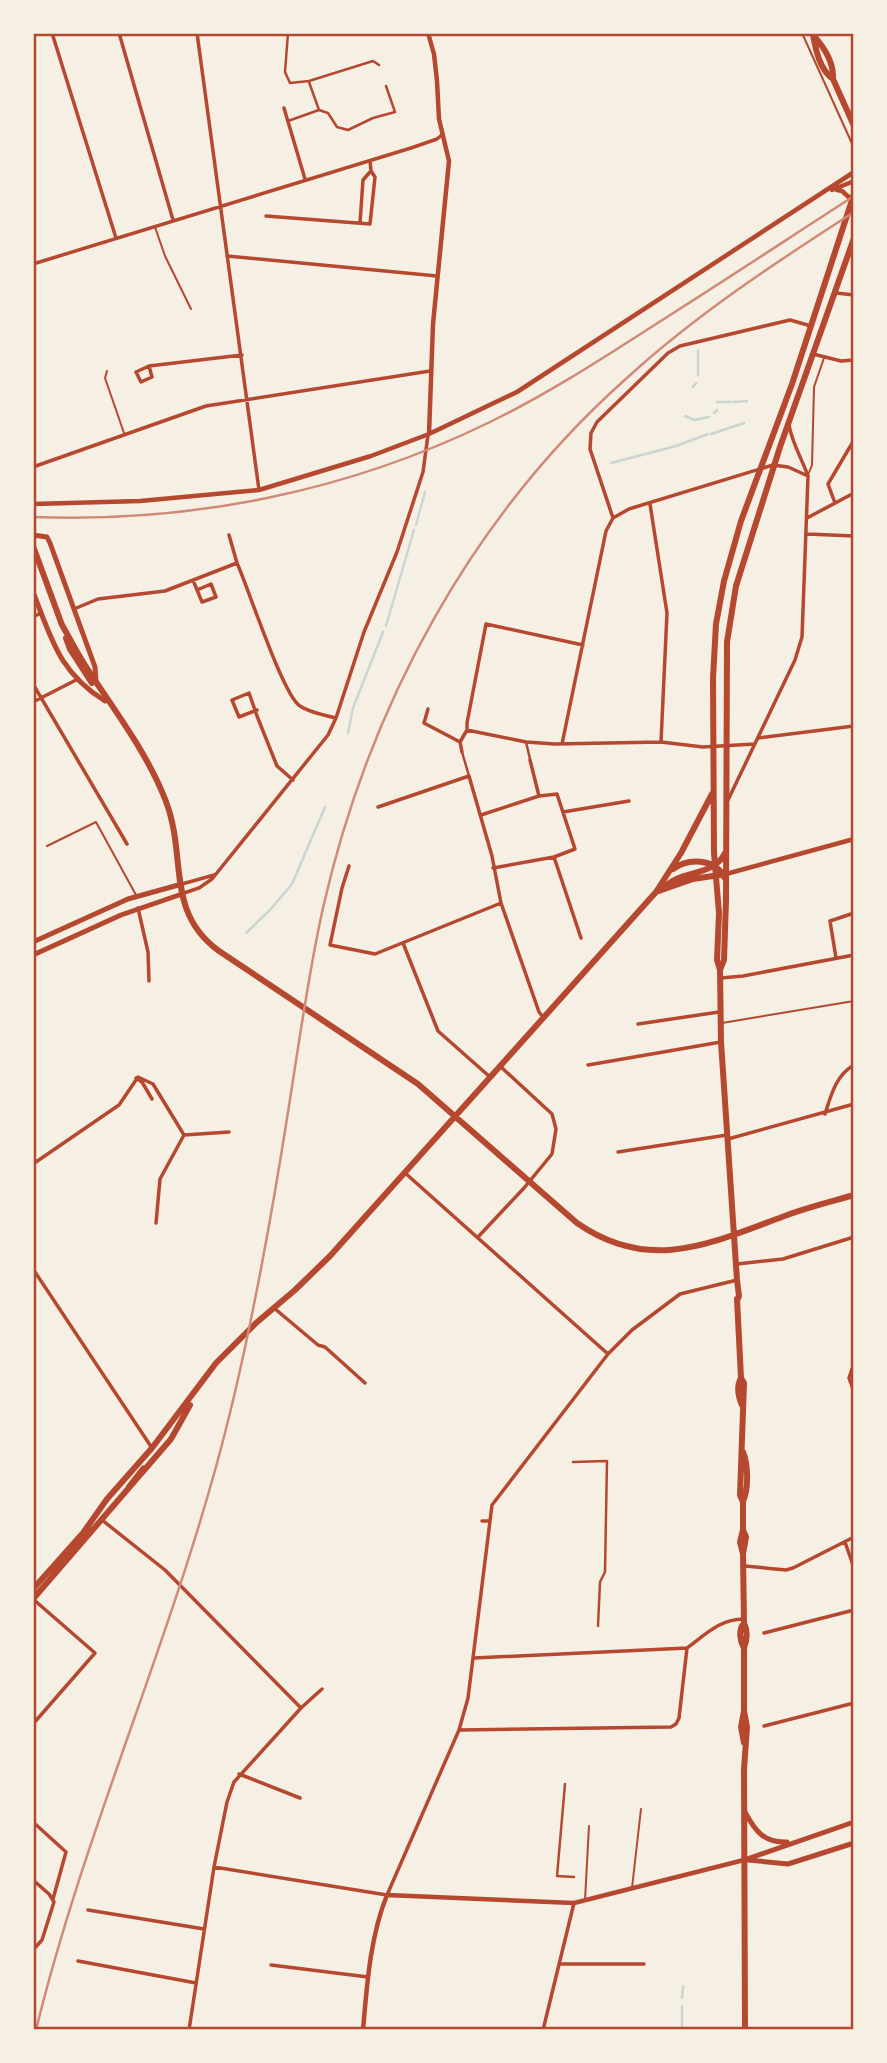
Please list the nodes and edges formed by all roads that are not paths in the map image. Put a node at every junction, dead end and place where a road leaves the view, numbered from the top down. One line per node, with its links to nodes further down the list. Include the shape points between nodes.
1 (52, 33): 30 (street)
2 (119, 33): 27 (street)
3 (197, 33): 25 (street)
4 (288, 33): 9 (street, via 285,72 290,83)
5 (428, 33): 15 (street)
6 (802, 33): 16 (lane)
7 (813, 34): 14 (main road, via 826,75 833,79)
8 (379, 65): 9 (street, via 373,61)
9 (309, 81): 12 (street)
10 (386, 86): 12 (street, via 396,112 348,130 337,127 328,113)
11 (284, 108): 13 (street)
12 (319, 110): 13 (street)
13 (288, 121): 20 (street)
14 (854, 125)
15 (443, 134): 17 (street); 34 (street, via 449,161)
16 (854, 148)
17 (370, 160): 18 (street); 20 (street)
18 (371, 171): 28 (street, via 363,180); 28 (street, via 375,177 370,224)
19 (854, 172): 23 (street)
20 (305, 180): 25 (street)
21 (854, 181): 22 (street)
22 (833, 189): 23 (street); 24 (street)
23 (822, 195): 49 (street, via 517,392)
24 (853, 197): 38 (main road)
25 (219, 206): 27 (street); 32 (street)
26 (266, 216): 28 (street)
27 (173, 220): 29 (street)
28 (360, 223)
29 (155, 226): 30 (street); 37 (lane)
30 (116, 238): 33 (street)
31 (854, 238): 35 (main road)
32 (226, 256): 34 (street); 40 (street)
33 (33, 264)
34 (438, 276): 45 (street)
35 (834, 292): 36 (street); 39 (main road)
36 (854, 295)
37 (191, 309)
38 (811, 326): 53 (main road); 60 (street, via 790,320 680,346 597,422 590,449)
39 (813, 354): 41 (street); 47 (main road)
40 (242, 355): 43 (street); 46 (street)
41 (825, 357): 42 (street); 54 (lane, via 814,387)
42 (854, 360)
43 (149, 366): 43 (street, via 136,372 141,382 152,377)
44 (107, 370): 48 (lane, via 105,378)
45 (430, 371): 46 (street); 49 (street)
46 (247, 398): 48 (street, via 206,406); 55 (street)
47 (788, 422): 51 (main road); 54 (street)
48 (125, 434): 52 (street)
49 (429, 434): 55 (street); 85 (street, via 423,472)
50 (854, 440): 58 (street, via 828,484)
51 (774, 465): 53 (street); 54 (street); 94 (main road, via 736,586 727,642)
52 (33, 467)
53 (760, 470): 57 (street); 95 (main road, via 742,519 718,614)
54 (808, 476): 61 (street)
55 (259, 490): 59 (street, via 140,501)
56 (854, 493): 58 (street)
57 (650, 503): 60 (street); 91 (street, via 667,613)
58 (835, 503): 61 (street)
59 (33, 504)
60 (614, 518): 75 (street, via 607,531)
61 (807, 518): 62 (street)
62 (806, 534): 65 (street); 88 (street, via 802,637)
63 (35, 535): 71 (main road, via 48,539)
64 (229, 535): 67 (street)
65 (854, 536)
66 (33, 546): 74 (main road)
67 (237, 563): 68 (street); 85 (street, via 293,700 300,707)
68 (193, 580): 69 (street); 71 (street, via 165,591 99,599)
69 (197, 590): 69 (street, via 202,602 216,597 211,584)
70 (33, 592): 72 (main road)
71 (74, 609): 77 (main road)
72 (41, 613): 73 (street); 76 (main road)
73 (33, 617)
74 (61, 623): 77 (main road); 80 (main road, via 70,649)
75 (583, 645): 87 (street, via 486,624); 92 (street)
76 (76, 680): 79 (street); 80 (main road)
77 (96, 682): 84 (main road)
78 (33, 684): 79 (street)
79 (42, 698): 81 (street); 108 (street)
80 (105, 701): 84 (main road)
81 (33, 702)
82 (428, 709): 89 (street, via 424,723)
83 (257, 710): 83 (street, via 249,692 232,700 239,717); 99 (street, via 277,766)
84 (120, 718): 118 (main road, via 166,800)
85 (336, 718): 99 (street)
86 (854, 726): 88 (street)
87 (467, 730): 89 (street); 90 (street)
88 (758, 738): 93 (street)
89 (460, 742): 96 (street)
90 (526, 742): 92 (street); 97 (street)
91 (661, 742): 92 (street); 95 (street)
92 (562, 744)
93 (755, 744): 94 (street); 103 (street)
94 (726, 745): 95 (street); 103 (main road)
95 (714, 746): 100 (main road)
96 (462, 752): 98 (street)
97 (530, 760): 101 (street)
98 (469, 776): 104 (street); 106 (street)
99 (293, 780): 116 (street)
100 (714, 789): 113 (main road); 115 (main road)
101 (539, 796): 105 (street, via 557,794); 106 (street)
102 (629, 801): 105 (street)
103 (726, 805): 110 (main road)
104 (377, 807)
105 (563, 812): 111 (street, via 575,849)
106 (481, 815): 114 (street)
107 (854, 839): 117 (street)
108 (127, 844)
109 (47, 846): 121 (lane, via 96,821)
110 (725, 853): 113 (main road); 117 (main road)
111 (554, 857): 114 (street); 125 (street)
112 (349, 866): 127 (street, via 330,945 372,954)
113 (715, 866): 115 (main road, via 692,861); 117 (main road); 119 (main road, via 672,881)
114 (493, 868): 122 (street)
115 (668, 872): 119 (main road)
116 (216, 874): 118 (street); 120 (street)
117 (721, 875): 119 (main road); 131 (main road); 131 (main road, via 726,885)
118 (182, 884): 120 (main road); 121 (main road)
119 (659, 891): 135 (main road)
120 (182, 894): 123 (main road); 147 (main road, via 196,930 212,945 406,1075)
121 (137, 896): 126 (main road)
122 (501, 904): 127 (street); 135 (street)
123 (138, 908): 128 (main road); 132 (street)
124 (854, 914): 130 (street, via 830,921)
125 (581, 938)
126 (33, 942)
127 (402, 943): 143 (street, via 438,1031)
128 (33, 955)
129 (854, 955): 130 (street)
130 (836, 958): 131 (street, via 743,976)
131 (720, 974): 134 (main road)
132 (149, 981)
133 (854, 1001): 136 (lane)
134 (721, 1011): 136 (main road); 137 (street)
135 (544, 1018): 141 (main road)
136 (721, 1023): 138 (main road)
137 (638, 1024)
138 (721, 1042): 139 (street); 150 (main road)
139 (588, 1065)
140 (854, 1065): 146 (street, via 834,1087)
141 (499, 1066): 143 (main road); 154 (street, via 554,1119 553,1152)
142 (137, 1077): 144 (street); 149 (street, via 153,1084); 152 (street, via 119,1105)
143 (490, 1077): 147 (main road)
144 (152, 1099)
145 (854, 1104): 146 (street)
146 (825, 1114): 150 (street)
147 (454, 1117): 153 (main road); 154 (main road)
148 (229, 1132): 149 (street)
149 (184, 1135): 156 (street, via 160,1180)
150 (727, 1137): 151 (street); 158 (main road)
151 (618, 1152)
152 (33, 1164)
153 (404, 1172): 157 (street); 163 (main road, via 313,1273)
154 (529, 1181): 157 (street); 158 (main road, via 584,1227 626,1247 672,1251)
155 (854, 1195): 158 (main road)
156 (156, 1223)
157 (478, 1237): 164 (street)
158 (734, 1237): 160 (main road)
159 (854, 1237): 160 (street, via 783,1259)
160 (736, 1264): 162 (main road)
161 (33, 1269): 170 (street)
162 (737, 1280): 164 (street, via 675,1296); 178 (main road, via 744,1383 740,1459 746,1536)
163 (274, 1308): 166 (street); 167 (main road, via 216,1363)
164 (608, 1354): 175 (street, via 492,1505)
165 (854, 1363): 168 (street, via 849,1378)
166 (365, 1383)
167 (200, 1388): 169 (main road); 170 (main road)
168 (854, 1392)
169 (176, 1429): 170 (street, via 166,1442); 172 (main road)
170 (152, 1448): 172 (street); 173 (main road)
171 (573, 1462): 184 (street, via 607,1461 605,1572 600,1582)
172 (128, 1488): 173 (main road)
173 (98, 1516): 180 (main road); 181 (main road, via 88,1537); 190 (street, via 191,1595)
174 (482, 1521): 175 (street)
175 (490, 1521): 187 (street)
176 (854, 1537): 177 (street)
177 (845, 1542): 178 (street, via 786,1570); 179 (street)
178 (743, 1566): 183 (main road)
179 (854, 1568)
180 (33, 1589)
181 (33, 1599): 191 (street, via 95,1653)
182 (854, 1610): 185 (street)
183 (744, 1621): 186 (street, via 720,1623); 198 (main road)
184 (598, 1626)
185 (764, 1633)
186 (687, 1648): 187 (street); 193 (street, via 679,1718 674,1726)
187 (474, 1658): 193 (street)
188 (323, 1689): 190 (street)
189 (854, 1703): 192 (street)
190 (301, 1708): 194 (street)
191 (33, 1724)
192 (764, 1726)
193 (459, 1730): 209 (street)
194 (239, 1774): 196 (street); 205 (street, via 227,1802)
195 (565, 1784): 206 (street, via 557,1876)
196 (300, 1798)
197 (641, 1809): 208 (lane)
198 (744, 1811): 202 (main road, via 755,1830 769,1840); 204 (main road)
199 (33, 1822): 210 (street, via 66,1852)
200 (854, 1822): 202 (main road)
201 (589, 1826): 211 (lane)
202 (794, 1842): 204 (main road)
203 (854, 1843): 204 (main road, via 788,1864)
204 (744, 1860): 208 (street); 225 (main road)
205 (214, 1867): 209 (street); 214 (street)
206 (574, 1877)
207 (33, 1880): 210 (street)
208 (632, 1889): 211 (street)
209 (387, 1895): 212 (street); 220 (street)
210 (53, 1899): 215 (street, via 42,1940)
211 (585, 1901): 212 (street)
212 (574, 1903): 217 (street)
213 (88, 1910): 214 (street)
214 (204, 1929): 221 (street)
215 (33, 1950)
216 (78, 1961): 221 (street)
217 (560, 1964): 218 (street); 224 (street)
218 (644, 1964)
219 (271, 1965): 220 (street)
220 (368, 1977): 223 (street)
221 (196, 1983): 222 (street)
222 (190, 2030)
223 (363, 2030)
224 (543, 2030)
225 (745, 2030)

